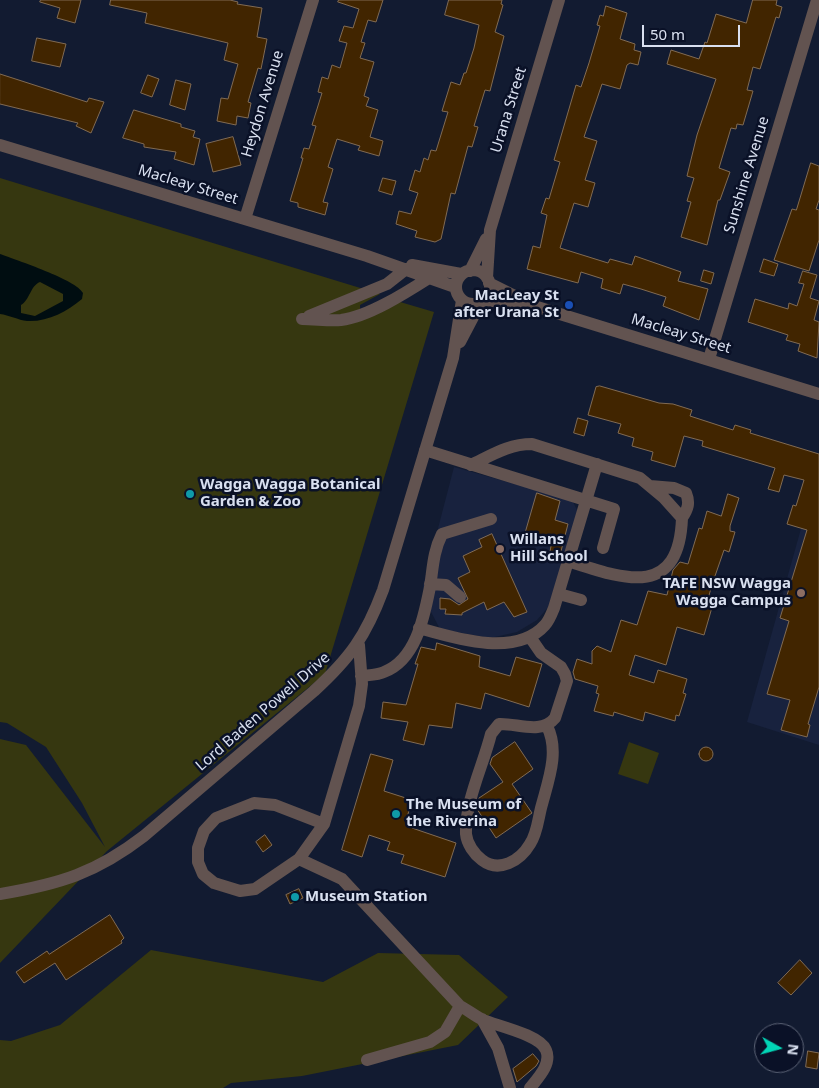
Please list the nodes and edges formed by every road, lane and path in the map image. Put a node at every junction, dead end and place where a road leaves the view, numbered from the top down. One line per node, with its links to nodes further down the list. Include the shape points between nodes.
1 (313, 0): 5 (street, Heydon Avenue)
2 (559, 0): 6 (street, Urana Street)
3 (817, 0): 17 (street, Sunshine Avenue)
4 (0, 145): 5 (street, Macleay Street)
5 (245, 219): 7 (street, Macleay Street)
6 (490, 230): 9 (street, Urana Street); 11 (street, Urana Street)
7 (368, 256): 8 (street, Macleay Street); 9 (street, Macleay Street)
8 (406, 269): 10 (street, Macleay Street); 10 (street, via 387,284 302,319 342,320 352,317 372,310)
9 (466, 273): 11 (street, via 478,271); 12 (street)
10 (429, 278): 12 (street, Macleay Street)
11 (488, 280): 14 (street, via 489,292); 15 (street, Macleay Street)
12 (455, 287): 13 (street)
13 (462, 300): 14 (street, via 467,303); 16 (street, Lord Baden Powell Drive)
14 (483, 301): 15 (street, Macleay Street); 16 (street, Lord Baden Powell Drive)
15 (534, 306): 17 (street, Macleay Street)
16 (453, 358): 19 (street, Lord Baden Powell Drive)
17 (709, 359): 18 (street, Macleay Street)
18 (819, 394)
19 (425, 450): 21 (street); 34 (street, Lord Baden Powell Drive, via 374,616)
20 (597, 464): 21 (street, via 532,444 520,444); 22 (street, via 640,478); 23 (street)
21 (471, 465): 23 (street)
22 (650, 486): 24 (street); 24 (street, via 674,488 686,493 689,501)
23 (586, 501): 26 (street, via 614,510); 27 (street)
24 (682, 518): 27 (street, via 676,551 669,564 650,577 622,578)
25 (491, 519): 28 (street, via 442,534 436,546)
26 (603, 548)
27 (568, 561): 29 (street)
28 (430, 584): 30 (street, via 446,585); 32 (street)
29 (559, 594): 31 (street); 33 (street, via 545,625)
30 (460, 596)
31 (581, 600)
32 (419, 628): 33 (street, via 496,644); 35 (street, via 412,646 397,666 383,673)
33 (530, 637): 36 (street, via 541,653 561,667 565,674 566,681 555,718)
34 (359, 645): 35 (street); 39 (street, Lord Baden Powell Drive, via 314,692 116,858 56,883)
35 (362, 676): 37 (street, via 359,706)
36 (547, 726): 36 (street, via 499,724 491,734 470,807 466,836 487,864 500,866 510,863 531,843 551,772 552,742)
37 (324, 824): 38 (street); 38 (street, via 275,805 254,803 216,818 204,831 198,848 198,862 203,874 214,883 240,891 255,889)
38 (299, 859): 40 (street, via 342,879)
39 (0, 894)
40 (460, 1006): 41 (street); 42 (street, via 445,1032 430,1042)
41 (482, 1019): 43 (street, via 498,1048); 44 (street, via 528,1036 547,1051 544,1070)
42 (367, 1060)
43 (510, 1088)
44 (530, 1088)

